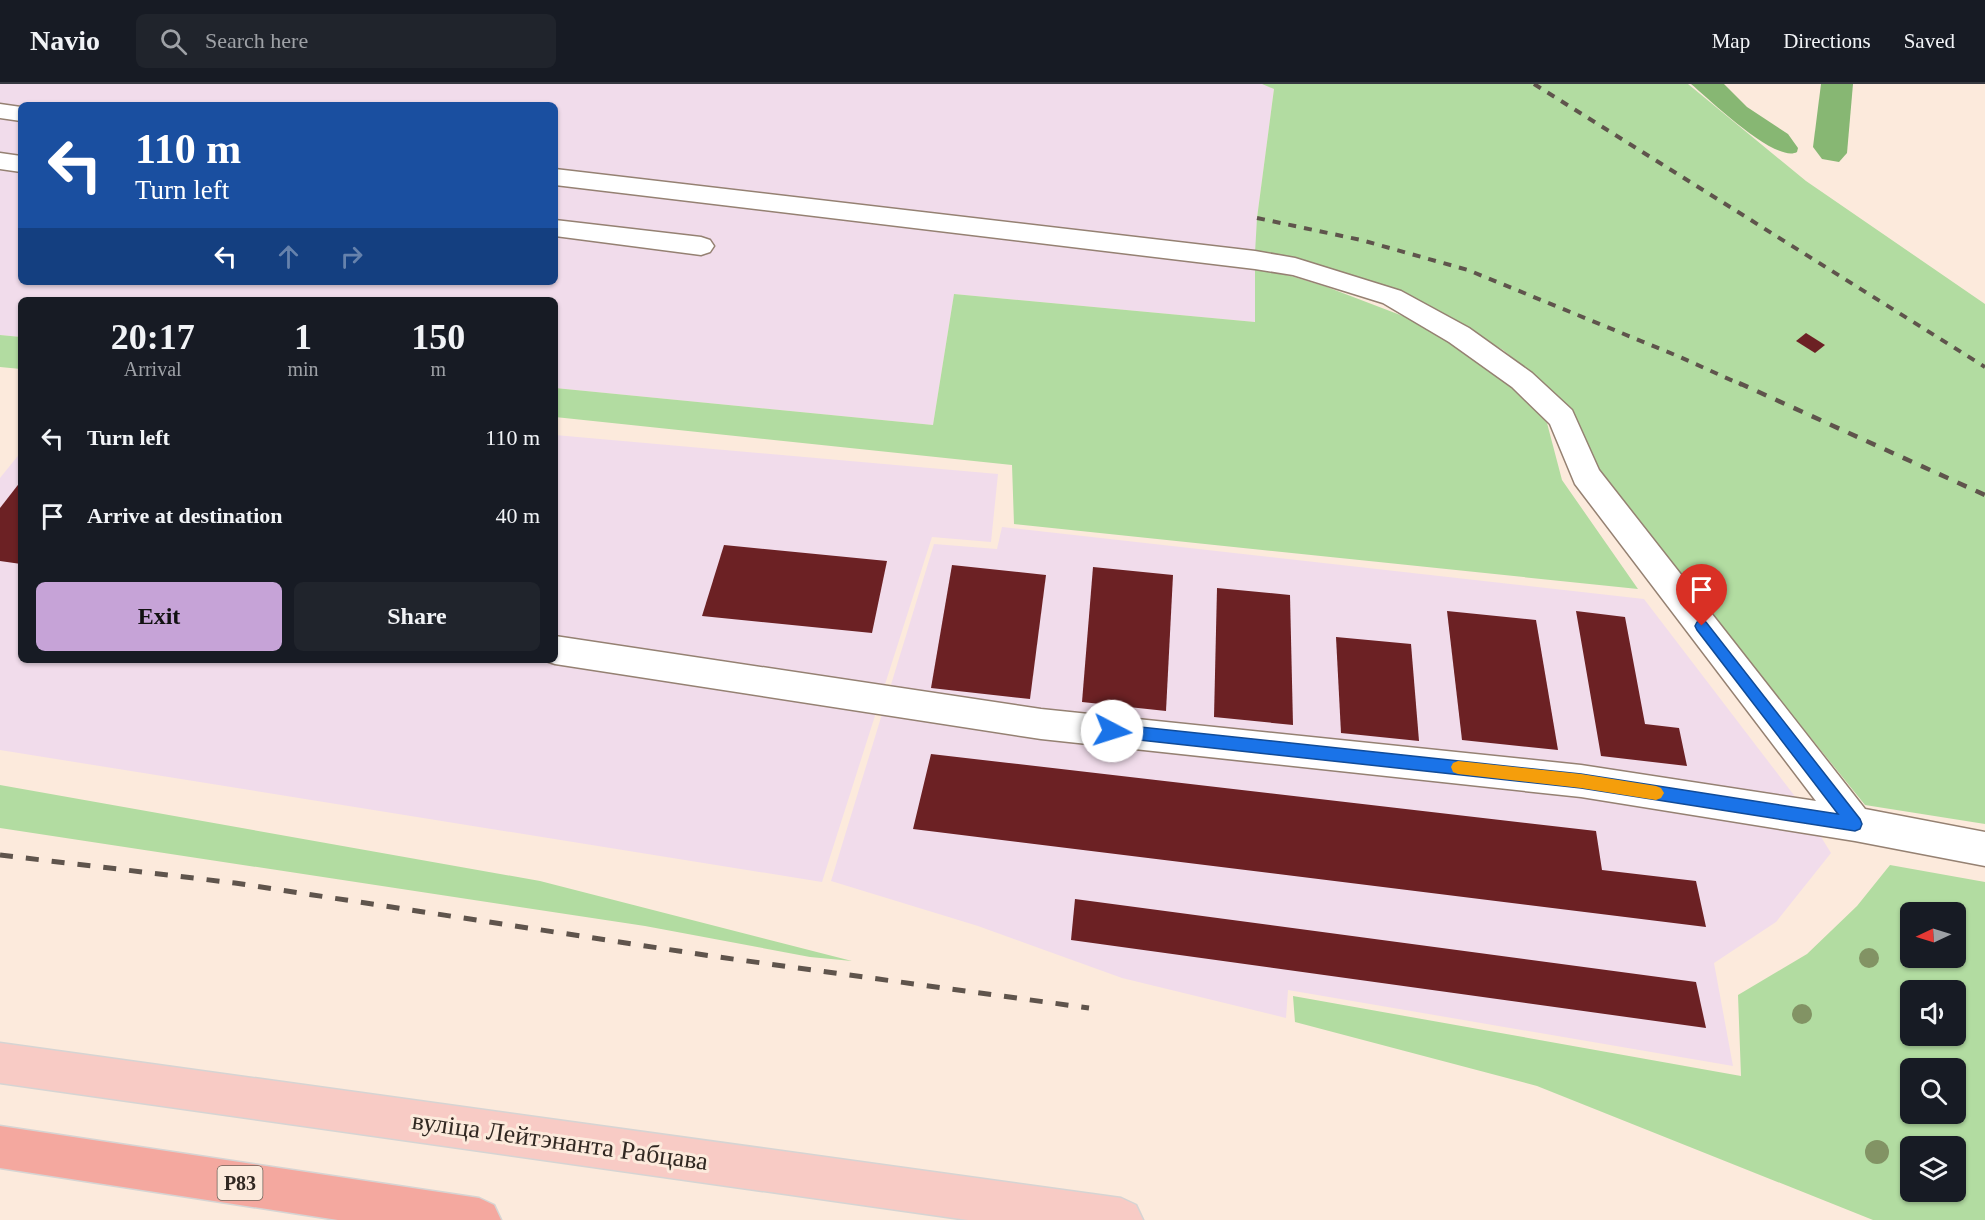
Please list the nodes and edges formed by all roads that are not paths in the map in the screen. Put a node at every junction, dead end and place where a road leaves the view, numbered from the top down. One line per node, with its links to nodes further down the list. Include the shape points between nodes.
1 (0, 111): 2 (lane)
2 (18, 114)
3 (0, 161): 4 (lane)
4 (18, 164)
5 (558, 177): 9 (lane, via 1255,260 1295,267 1392,297 1459,335 1504,367 1562,418 1586,476)
6 (558, 228): 7 (lane)
7 (701, 246)
8 (558, 650): 9 (lane, via 1041,724 1581,781)
9 (1855, 824): 10 (lane)
10 (1985, 849)
11 (0, 1063): 14 (main road, вуліца Лейтэнанта Рабцава)
12 (0, 1147): 13 (highway, Р83)
13 (479, 1220)
14 (1120, 1220)

